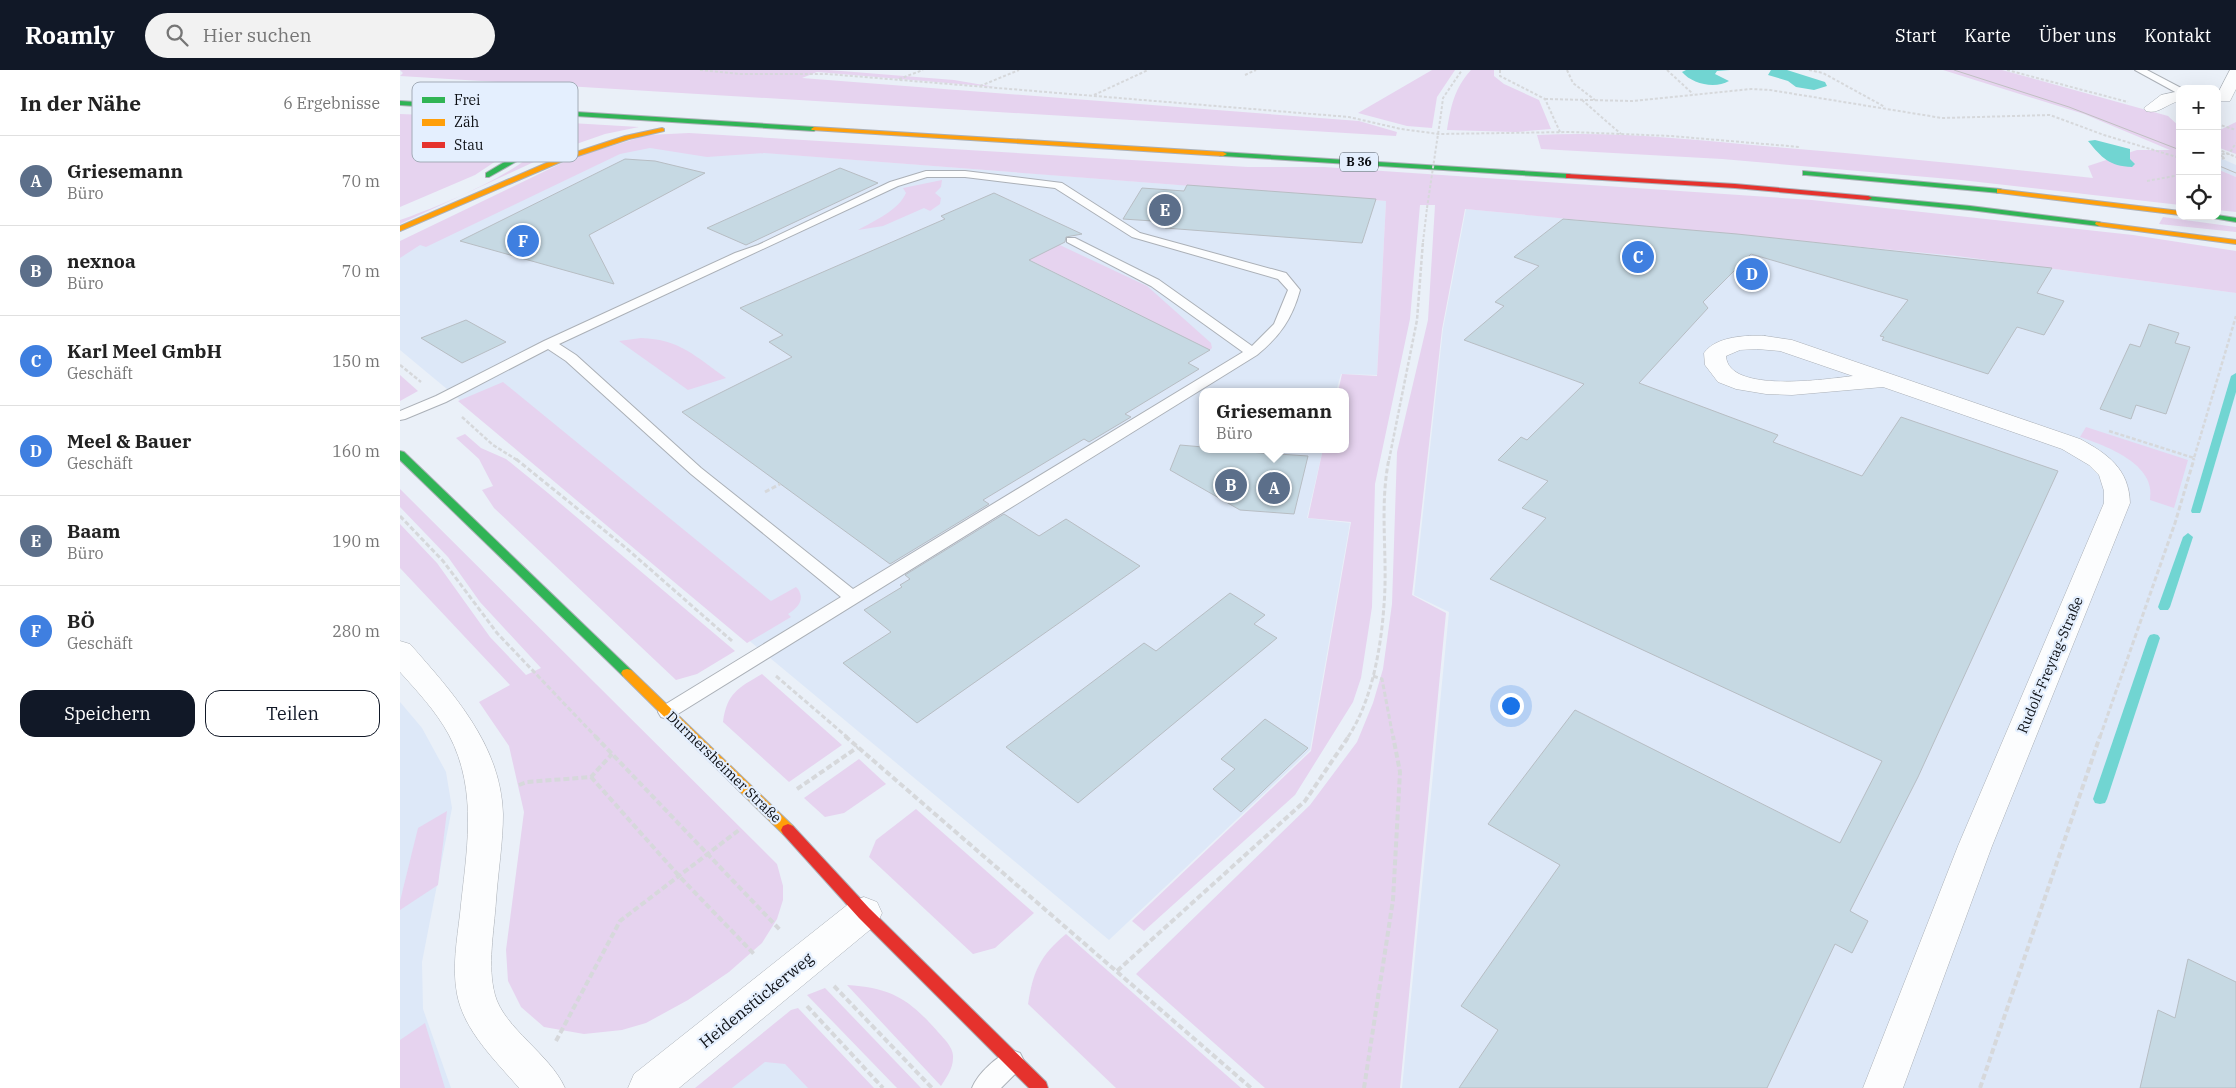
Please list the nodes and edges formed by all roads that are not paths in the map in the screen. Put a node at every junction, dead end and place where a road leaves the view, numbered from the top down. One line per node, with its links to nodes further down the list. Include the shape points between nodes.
1 (2140, 70): 3 (lane)
2 (2236, 72): 4 (street)
3 (2176, 89)
4 (2221, 95)
5 (2176, 97): 6 (street, via 2167,98 2152,108)
6 (2170, 113)
7 (578, 114): 8 (main road, B 36)
8 (884, 133): 9 (main road, via 814,137 689,130 634,134); 21 (main road, B 36, via 1745,187 1970,208)
9 (578, 150)
10 (511, 162): 13 (main road)
11 (552, 162): 15 (main road)
12 (1799, 173): 14 (main road, via 1972,188)
13 (482, 179)
14 (2176, 213)
15 (434, 216): 18 (main road); 19 (main road)
16 (2221, 218): 17 (main road)
17 (2236, 220)
18 (400, 229)
19 (400, 233)
20 (1071, 240): 23 (lane, via 1155,283)
21 (2236, 242)
22 (549, 344): 23 (lane, via 894,184 938,173 1004,177 1058,185 1136,235 1282,276 1294,290 1288,314 1276,334); 25 (lane, via 441,399); 27 (lane, via 571,358 696,471)
23 (1252, 352): 27 (lane)
24 (1883, 380): 24 (street, Rudolf-Freytag-Straße, via 1784,345 1742,342 1715,354 1716,365 1724,374 1750,387 1773,389); 36 (street, Rudolf-Freytag-Straße, via 2071,444 2104,463 2118,489 2117,503 1975,846)
25 (400, 416)
26 (400, 454): 29 (main road, Durmersheimer Straße)
27 (852, 597): 29 (lane)
28 (400, 652): 32 (street, via 452,714 474,757 486,814 473,965 476,995 488,1023)
29 (667, 712): 30 (main road, Durmersheimer Straße, via 768,809)
30 (864, 912): 31 (main road, Durmersheimer Straße); 33 (street, Heidenstückerweg)
31 (1012, 1062): 34 (lane); 35 (main road, Durmersheimer Straße)
32 (540, 1083)
33 (648, 1088)
34 (984, 1088)
35 (1040, 1088)
36 (1883, 1088)

